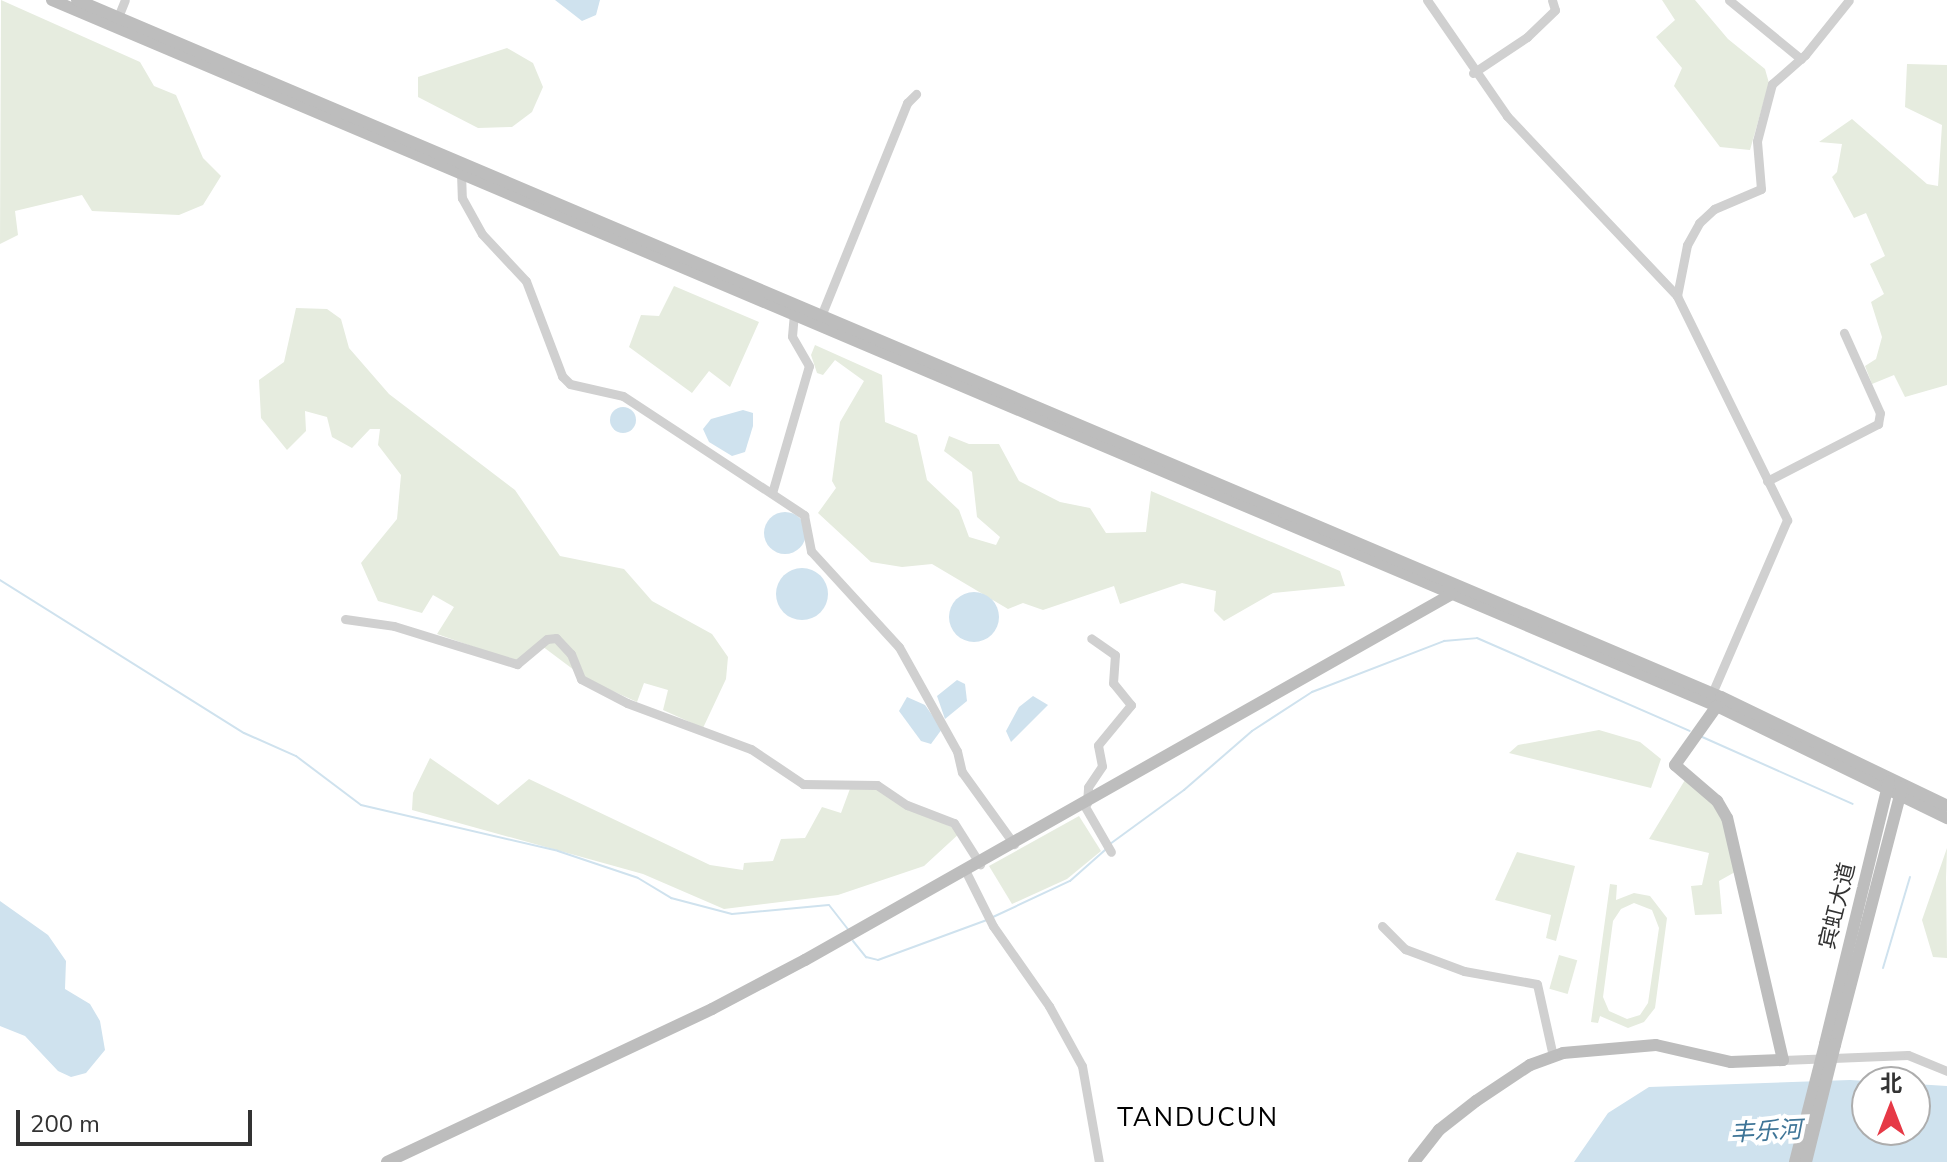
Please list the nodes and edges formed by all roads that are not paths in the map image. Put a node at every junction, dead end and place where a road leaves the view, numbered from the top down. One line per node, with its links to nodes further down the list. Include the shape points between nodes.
1 (52, 0): 12 (main road)
2 (77, 0): 8 (main road)
3 (125, 0): 8 (street)
4 (1427, 0): 10 (street)
5 (1552, 0): 10 (street, via 1555,10 1527,37)
6 (1729, 0): 9 (street)
7 (1849, 0): 9 (street)
8 (118, 17): 15 (main road)
9 (1801, 59): 13 (street, via 1778,76 1766,95 1757,141 1761,189 1714,209 1699,223 1687,245)
10 (1473, 73): 13 (street)
11 (916, 94): 15 (street, via 907,103)
12 (461, 173): 14 (main road); 18 (street, via 464,203 485,238 525,278 568,382 623,396)
13 (1677, 296): 17 (street)
14 (794, 315): 18 (street, via 792,336 809,366); 19 (main road)
15 (821, 316): 22 (main road)
16 (1844, 333): 17 (street, via 1880,413 1878,424)
17 (1767, 481): 22 (street, via 1787,520)
18 (772, 493): 29 (street, via 804,515 815,556 899,647 957,751 962,772)
19 (1452, 594): 23 (main road); 26 (main road)
20 (345, 619): 31 (street, via 394,626 517,664 547,639 556,638 571,654 575,672 591,685 751,749 803,784 877,785 907,805 954,823)
21 (1091, 638): 26 (street, via 1115,655 1113,683 1131,705 1098,745 1102,766 1087,789)
22 (1712, 693): 24 (main road)
23 (1717, 706): 24 (main road); 36 (main road, via 1675,765 1717,801 1727,818)
24 (1889, 784): 25 (main road); 34 (main road, 宾虹大道)
25 (1902, 790): 27 (main road); 28 (main road); 34 (main road, 宾虹大道)
26 (1086, 804): 29 (main road); 30 (street)
27 (1947, 806)
28 (1947, 818)
29 (1014, 844): 31 (main road)
30 (1111, 852)
31 (980, 864): 32 (main road)
32 (966, 872): 38 (main road, via 712,1009); 39 (street, via 993,926 1079,1058 1089,1086)
33 (1382, 926): 35 (street, via 1405,949 1464,971 1537,984)
34 (1830, 1044): 41 (main road, bridge); 42 (main road, bridge)
35 (1553, 1056): 36 (main road, via 1645,1045 1742,1063); 40 (main road, via 1520,1071 1464,1110)
36 (1783, 1060): 37 (street, via 1908,1055)
37 (1947, 1071)
38 (387, 1162)
39 (1099, 1162)
40 (1414, 1162)
41 (1795, 1162)
42 (1806, 1162)

